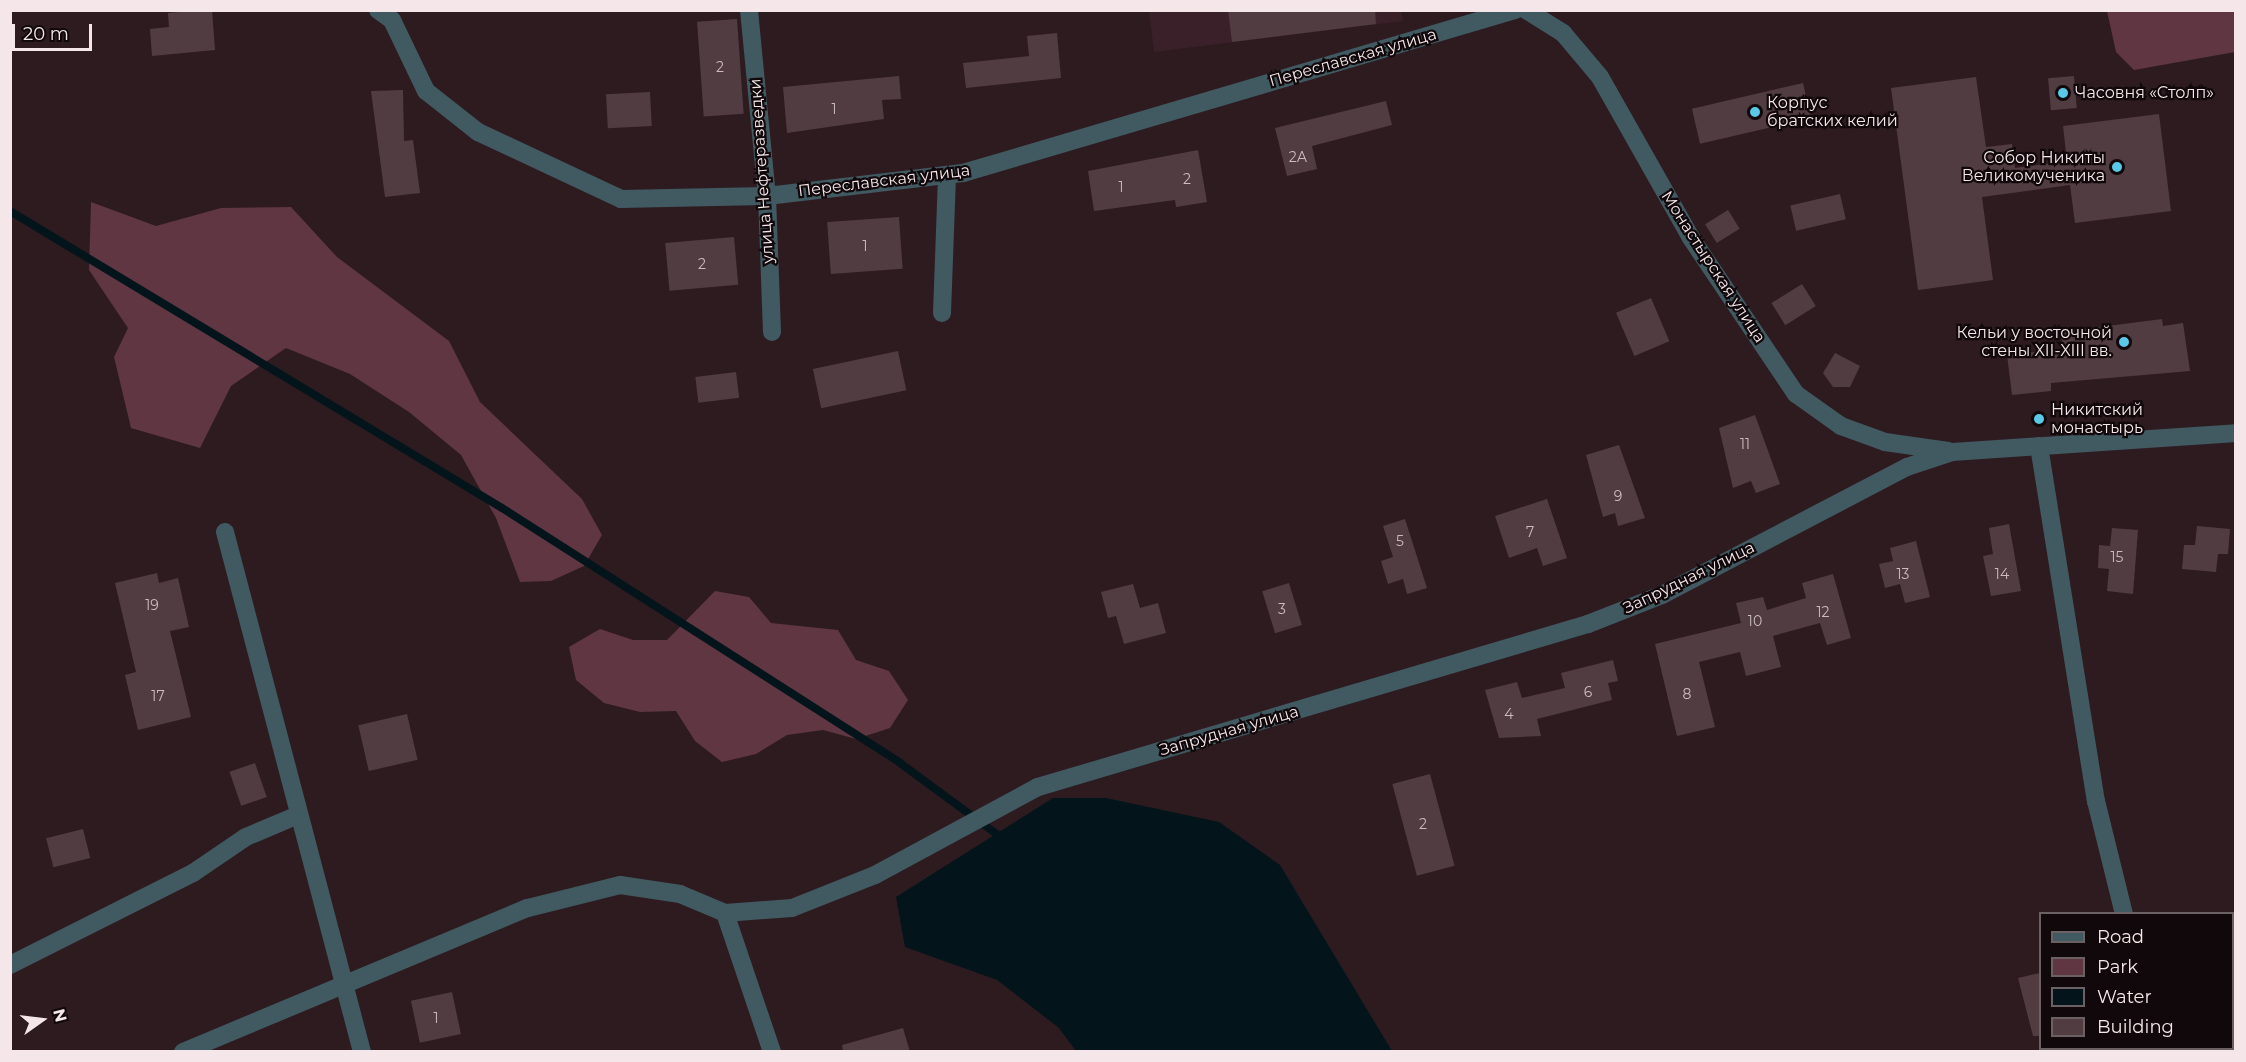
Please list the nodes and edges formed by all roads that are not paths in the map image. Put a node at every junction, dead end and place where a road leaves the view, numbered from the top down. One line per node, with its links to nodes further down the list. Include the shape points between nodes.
1 (378, 10): 6 (street, Переславская улица, via 392,20 426,92 478,132 555,170 621,199)
2 (749, 10): 6 (street, улица Нефтеразведки)
3 (1515, 10): 5 (street, Переславская улица)
4 (1526, 10): 11 (street, Монастырская улица, via 1563,33 1600,78 1691,238 1796,394 1852,430 1885,442)
5 (947, 175): 6 (street, Переславская улица); 7 (street)
6 (767, 196): 8 (street, улица Нефтеразведки)
7 (942, 312)
8 (772, 332)
9 (2235, 433): 10 (street, Запрудная улица)
10 (2039, 446): 11 (street, Запрудная улица); 14 (street, via 2096,801)
11 (1952, 452): 15 (street, Запрудная улица, via 1907,468 1662,595 1588,624 1038,787 959,831 792,908)
12 (225, 532): 13 (street)
13 (296, 816): 16 (street, via 246,837 193,873); 17 (street)
14 (2124, 912)
15 (725, 913): 17 (street, via 680,894 620,885 528,908); 20 (street)
16 (10, 965)
17 (344, 980): 18 (street); 19 (street)
18 (183, 1052)
19 (362, 1052)
20 (772, 1052)

